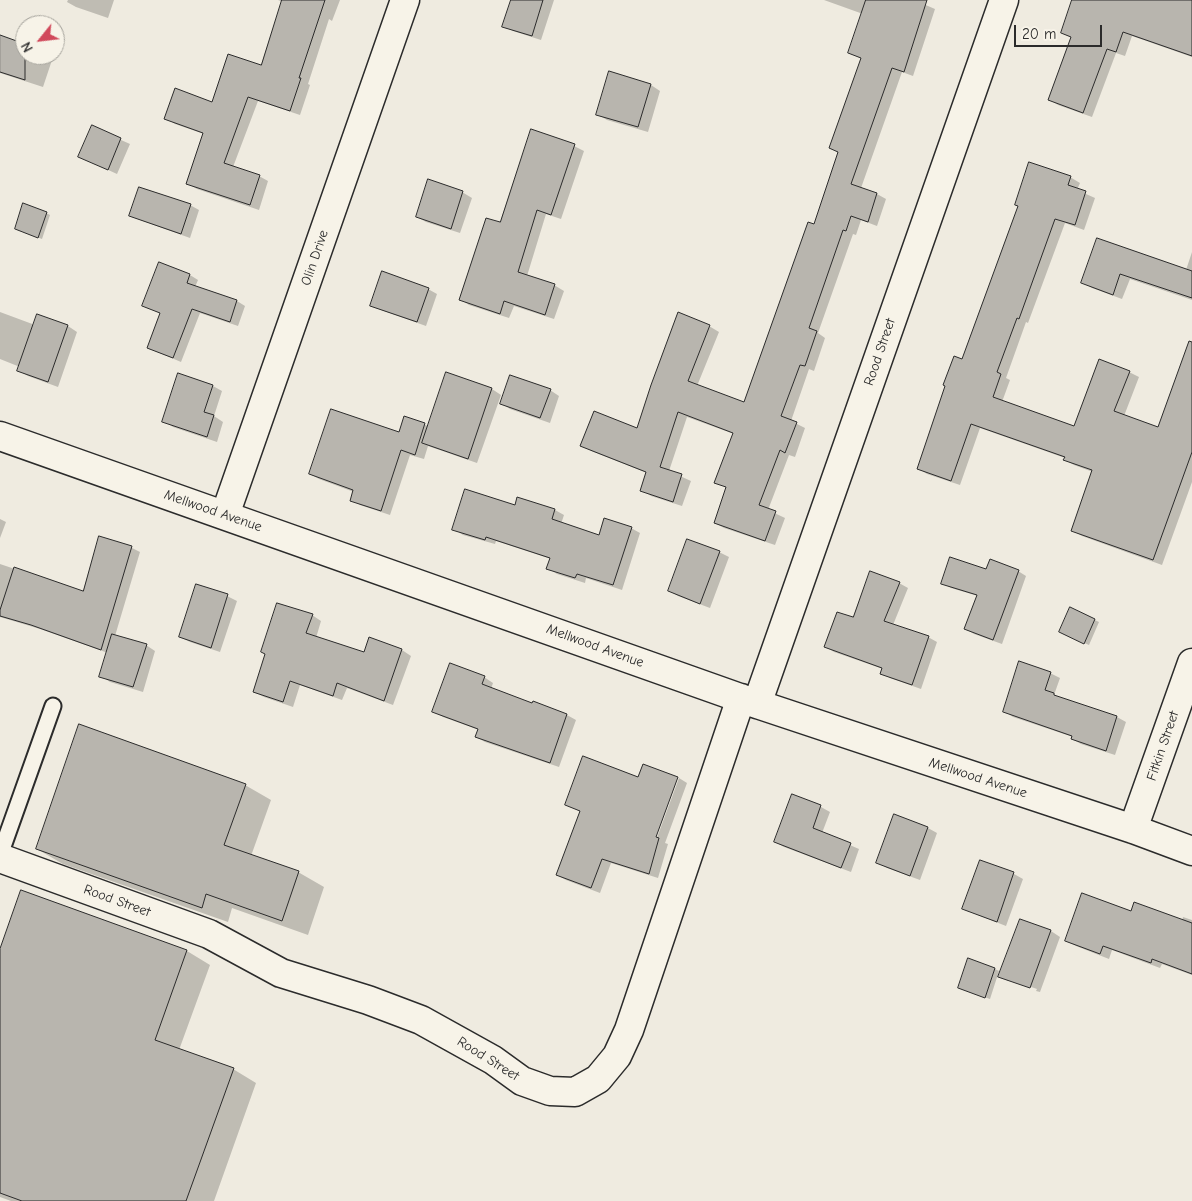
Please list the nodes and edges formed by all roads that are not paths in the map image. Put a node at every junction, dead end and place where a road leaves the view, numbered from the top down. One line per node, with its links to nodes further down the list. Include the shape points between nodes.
1 (405, 0): 4 (street, Olin Drive)
2 (1004, 0): 6 (street, Rood Street)
3 (0, 436): 4 (street, Mellwood Avenue)
4 (225, 515): 6 (street, Mellwood Avenue)
5 (1192, 663): 8 (street, Fitkin Street)
6 (749, 701): 8 (street, Mellwood Avenue); 10 (street, Rood Street, via 629,1030 617,1056 598,1079 575,1092 550,1091 522,1080 421,1020 281,973 209,934)
7 (53, 706): 10 (lane)
8 (1133, 829): 9 (street, Mellwood Avenue)
9 (1192, 851)
10 (0, 856)

